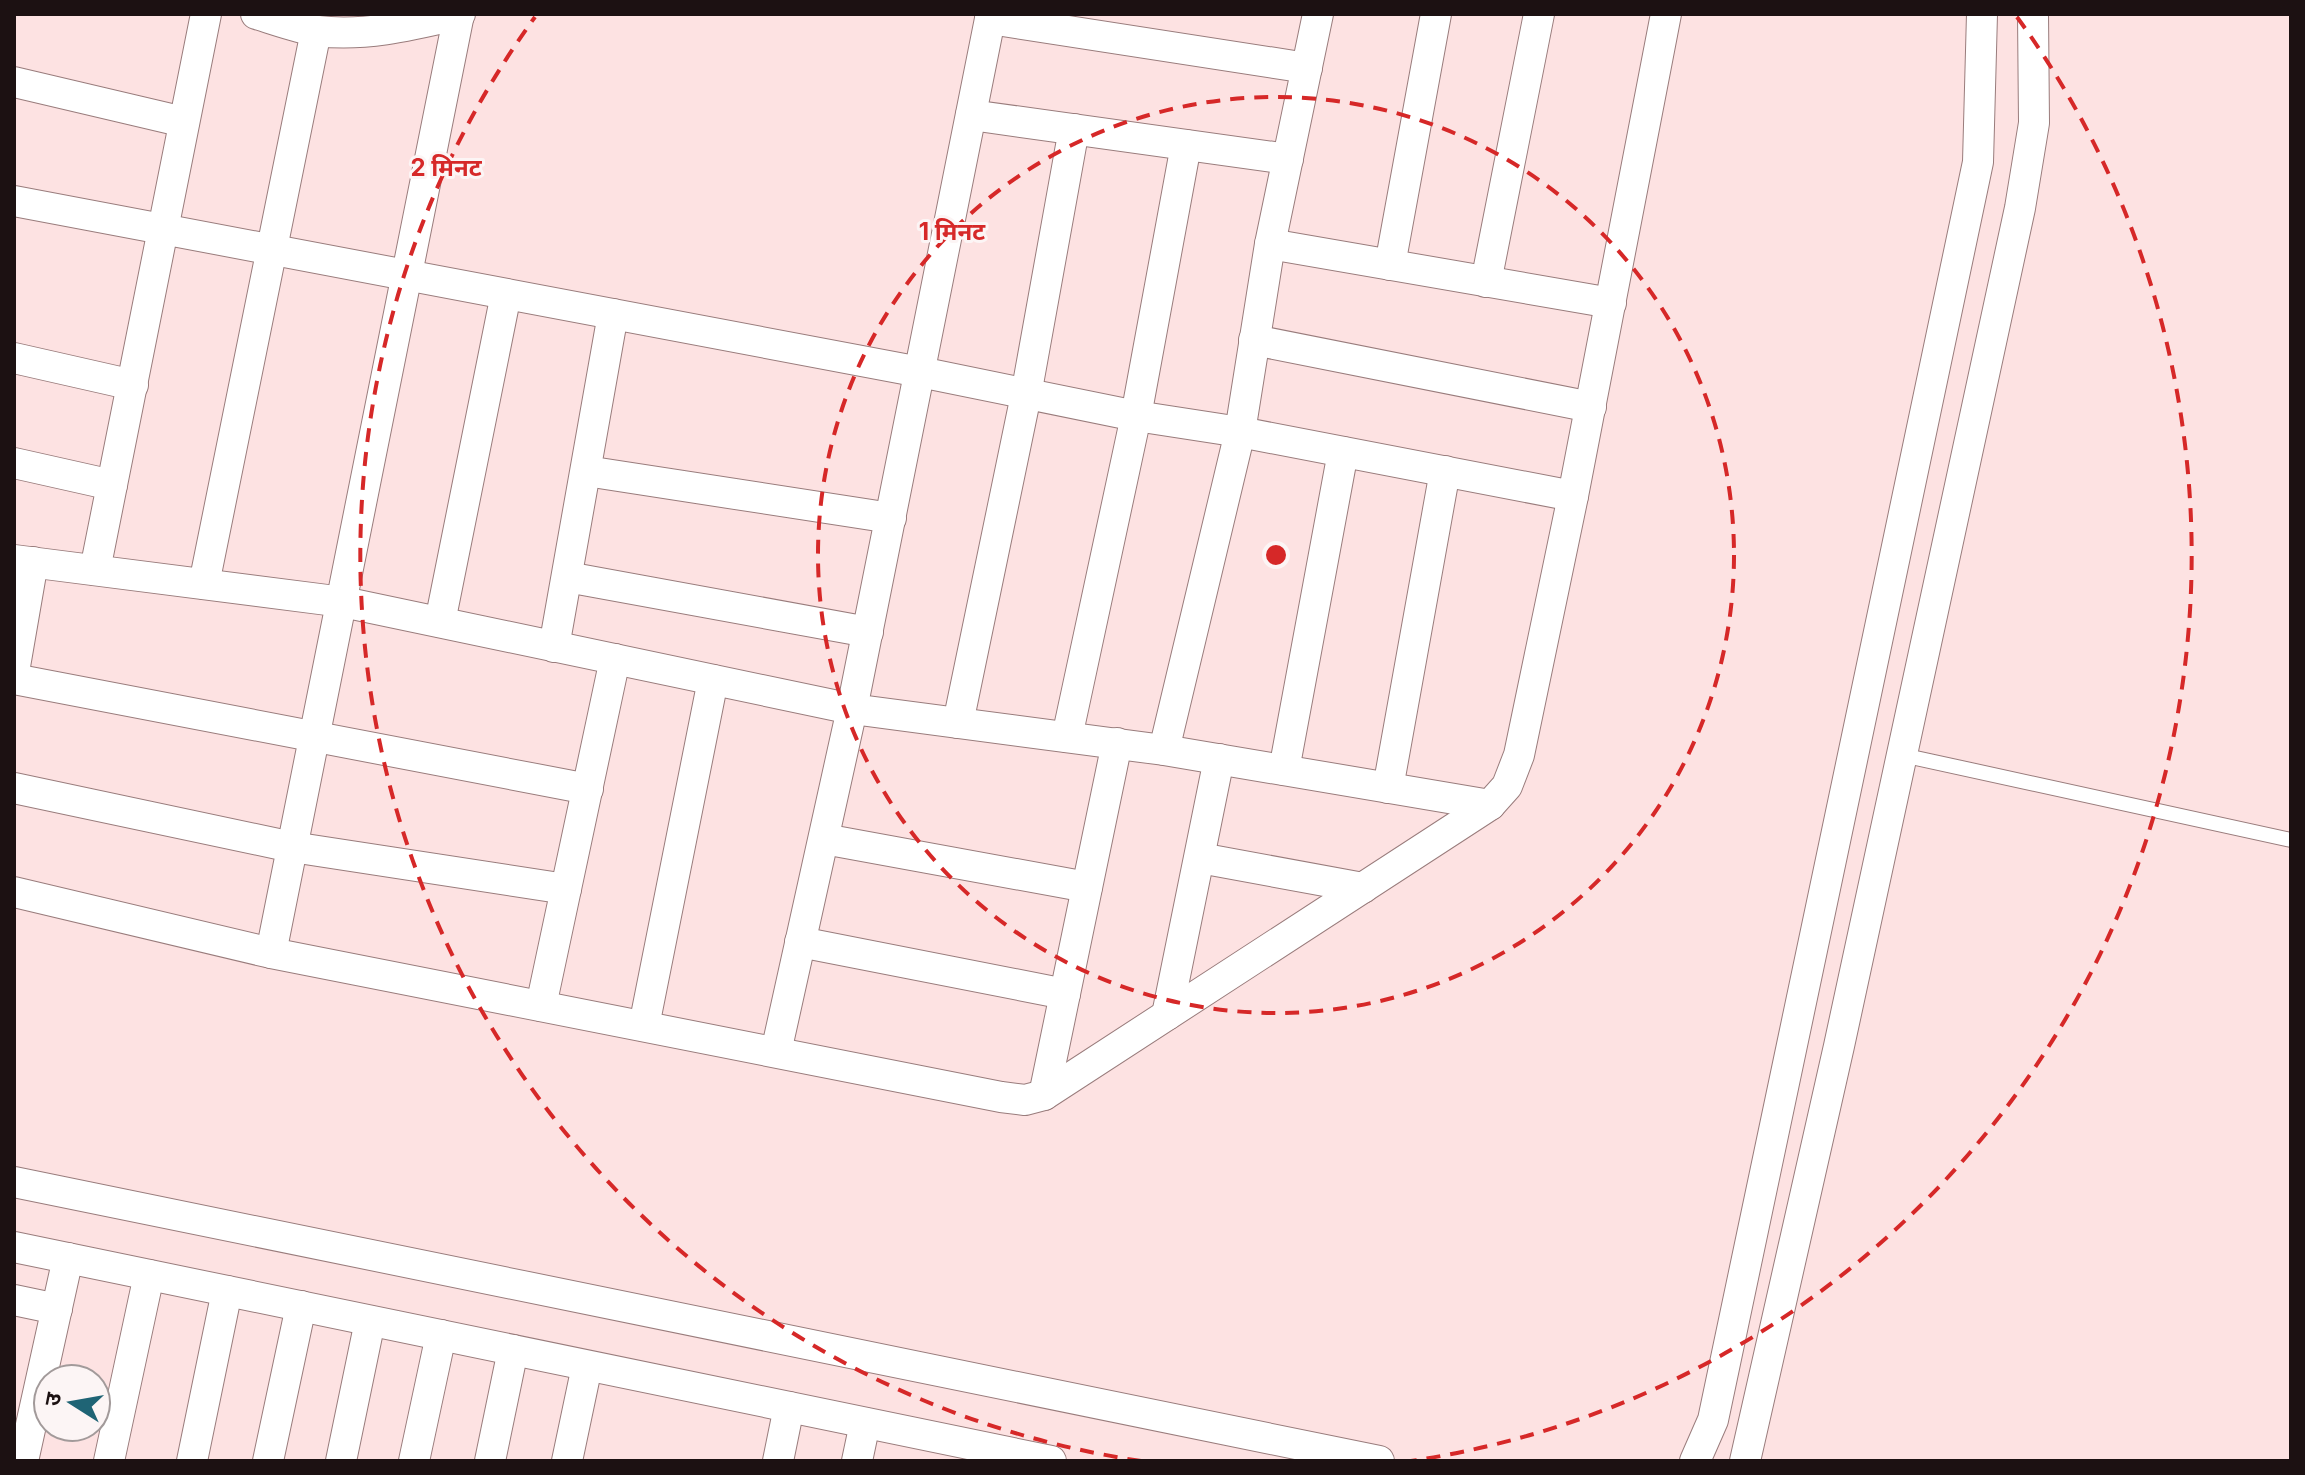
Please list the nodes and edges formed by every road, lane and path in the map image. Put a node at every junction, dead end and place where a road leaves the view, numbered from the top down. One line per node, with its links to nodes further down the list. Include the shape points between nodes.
1 (206, 14): 16 (street)
2 (256, 14): 12 (street)
3 (460, 14): 11 (street, via 391,30); 25 (street)
4 (1318, 14): 13 (street)
5 (1436, 14): 24 (street)
6 (1539, 14): 26 (street)
7 (1666, 14): 28 (street)
8 (1982, 14): 116 (street, via 1978,162 1713,1420)
9 (2033, 14): 63 (street, via 2034,123 2020,208)
10 (991, 17): 13 (street); 15 (street)
11 (356, 23): 12 (street)
12 (316, 31): 23 (street)
13 (1307, 68): 19 (street)
14 (14, 82): 16 (street)
15 (971, 115): 17 (street); 32 (street)
16 (184, 122): 21 (street)
17 (1074, 129): 18 (street); 34 (street)
18 (1186, 145): 19 (street); 36 (street)
19 (1288, 159): 22 (street)
20 (14, 201): 21 (street)
21 (165, 229): 23 (street); 33 (street)
22 (1270, 244): 24 (street); 30 (street)
23 (273, 250): 25 (street); 48 (street)
24 (1390, 265): 26 (street)
25 (407, 275): 27 (street); 49 (street)
26 (1486, 282): 28 (street)
27 (506, 294): 29 (street); 50 (street)
28 (1611, 303): 35 (street)
29 (613, 314): 32 (street); 40 (street)
30 (1254, 340): 35 (street); 37 (street)
31 (14, 358): 33 (street)
32 (920, 372): 34 (street); 44 (street)
33 (133, 385): 42 (street)
34 (1026, 395): 36 (street); 58 (street)
35 (1591, 407): 43 (street)
36 (1136, 416): 37 (street); 59 (street)
37 (1240, 432): 38 (street); 62 (street)
38 (1343, 452): 41 (street); 65 (street)
39 (14, 463): 42 (street)
40 (586, 471): 44 (street); 47 (street)
41 (1445, 471): 43 (street); 67 (street)
42 (112, 485): 46 (street)
43 (1573, 496): 69 (street, via 1519,755 1507,786)
44 (891, 518): 51 (street)
45 (23, 561): 46 (street); 54 (street)
46 (95, 570): 48 (street)
47 (567, 577): 51 (street); 52 (street)
48 (204, 584): 49 (street)
49 (343, 602): 50 (street); 60 (street)
50 (440, 622): 52 (street)
51 (868, 632): 57 (street)
52 (554, 647): 53 (street)
53 (615, 659): 56 (street); 68 (street)
54 (14, 672)
55 (14, 679): 60 (street)
56 (713, 680): 57 (street); 83 (street)
57 (852, 709): 58 (street); 70 (street)
58 (958, 723): 59 (street)
59 (1067, 737): 61 (street)
60 (315, 738): 68 (street); 72 (street)
61 (1117, 743): 62 (street); 74 (street)
62 (1164, 750): 64 (street)
63 (1902, 755): 71 (lane); 117 (street)
64 (1219, 759): 65 (street); 73 (street)
65 (1284, 770): 67 (street)
66 (14, 788): 72 (street)
67 (1388, 788): 69 (street)
68 (588, 789): 76 (street)
69 (1490, 805): 75 (street)
70 (824, 839): 74 (street); 78 (street)
71 (2291, 840)
72 (292, 847): 76 (street); 79 (street)
73 (1200, 858): 75 (street); 82 (street)
74 (1087, 887): 80 (street)
75 (1363, 888): 82 (street)
76 (566, 889): 81 (street)
77 (14, 892): 79 (street)
78 (800, 942): 80 (street); 84 (street)
79 (271, 953): 81 (street)
80 (1065, 994): 85 (street)
81 (541, 1006): 83 (street)
82 (1167, 1015): 85 (street)
83 (644, 1026): 84 (street)
84 (776, 1052): 85 (street, via 1001,1097 1025,1100)
85 (1044, 1095)
86 (14, 1182): 103 (street)
87 (14, 1247): 88 (street)
88 (68, 1258): 89 (street); 93 (street)
89 (149, 1275): 90 (street); 105 (street)
90 (227, 1291): 92 (street); 106 (street)
91 (14, 1300): 93 (street)
92 (301, 1306): 94 (street); 107 (street)
93 (57, 1309): 98 (street)
94 (370, 1321): 95 (street); 108 (street)
95 (441, 1335): 96 (street); 109 (street)
96 (513, 1350): 97 (street); 110 (street)
97 (587, 1366): 99 (street); 111 (street)
98 (28, 1375): 102 (street)
99 (789, 1407): 100 (street); 112 (street)
100 (865, 1423): 101 (street); 113 (street)
101 (932, 1449): 104 (street)
102 (21, 1450)
103 (1313, 1455): 115 (street)
104 (1003, 1456): 114 (street)
105 (109, 1461)
106 (192, 1461)
107 (268, 1461)
108 (341, 1461)
109 (414, 1461)
110 (490, 1461)
111 (567, 1461)
112 (778, 1461)
113 (857, 1461)
114 (1051, 1461)
115 (1379, 1461)
116 (1695, 1461)
117 (1745, 1461)

